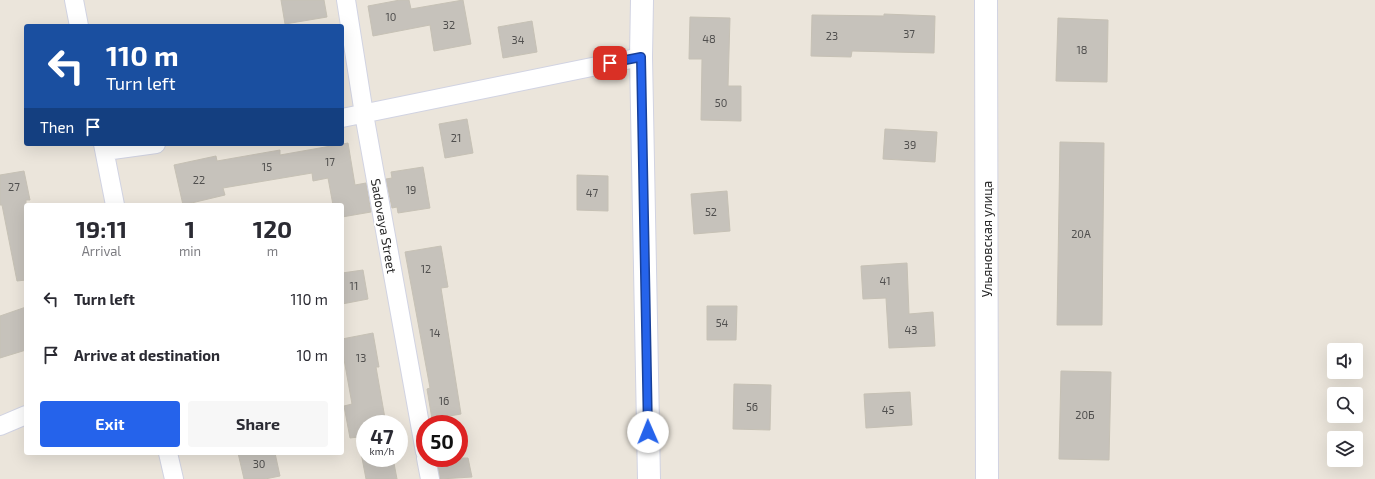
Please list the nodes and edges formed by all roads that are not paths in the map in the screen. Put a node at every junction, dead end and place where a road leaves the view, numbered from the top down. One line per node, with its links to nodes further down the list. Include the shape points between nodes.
1 (74, 0): 5 (street)
2 (346, 0): 7 (street, Sadovaya Street)
3 (642, 0): 6 (main road)
4 (986, 0): 20 (main road, Ульяновская улица)
5 (79, 24)
6 (641, 57): 7 (street); 19 (main road)
7 (364, 114): 8 (street); 12 (street, Sadovaya Street)
8 (344, 118)
9 (130, 146): 10 (street)
10 (104, 148): 11 (street)
11 (115, 203)
12 (418, 415)
13 (24, 416): 14 (street)
14 (0, 426)
15 (168, 455): 17 (street)
16 (428, 467): 18 (street)
17 (174, 479)
18 (430, 479)
19 (649, 479)
20 (987, 479)

